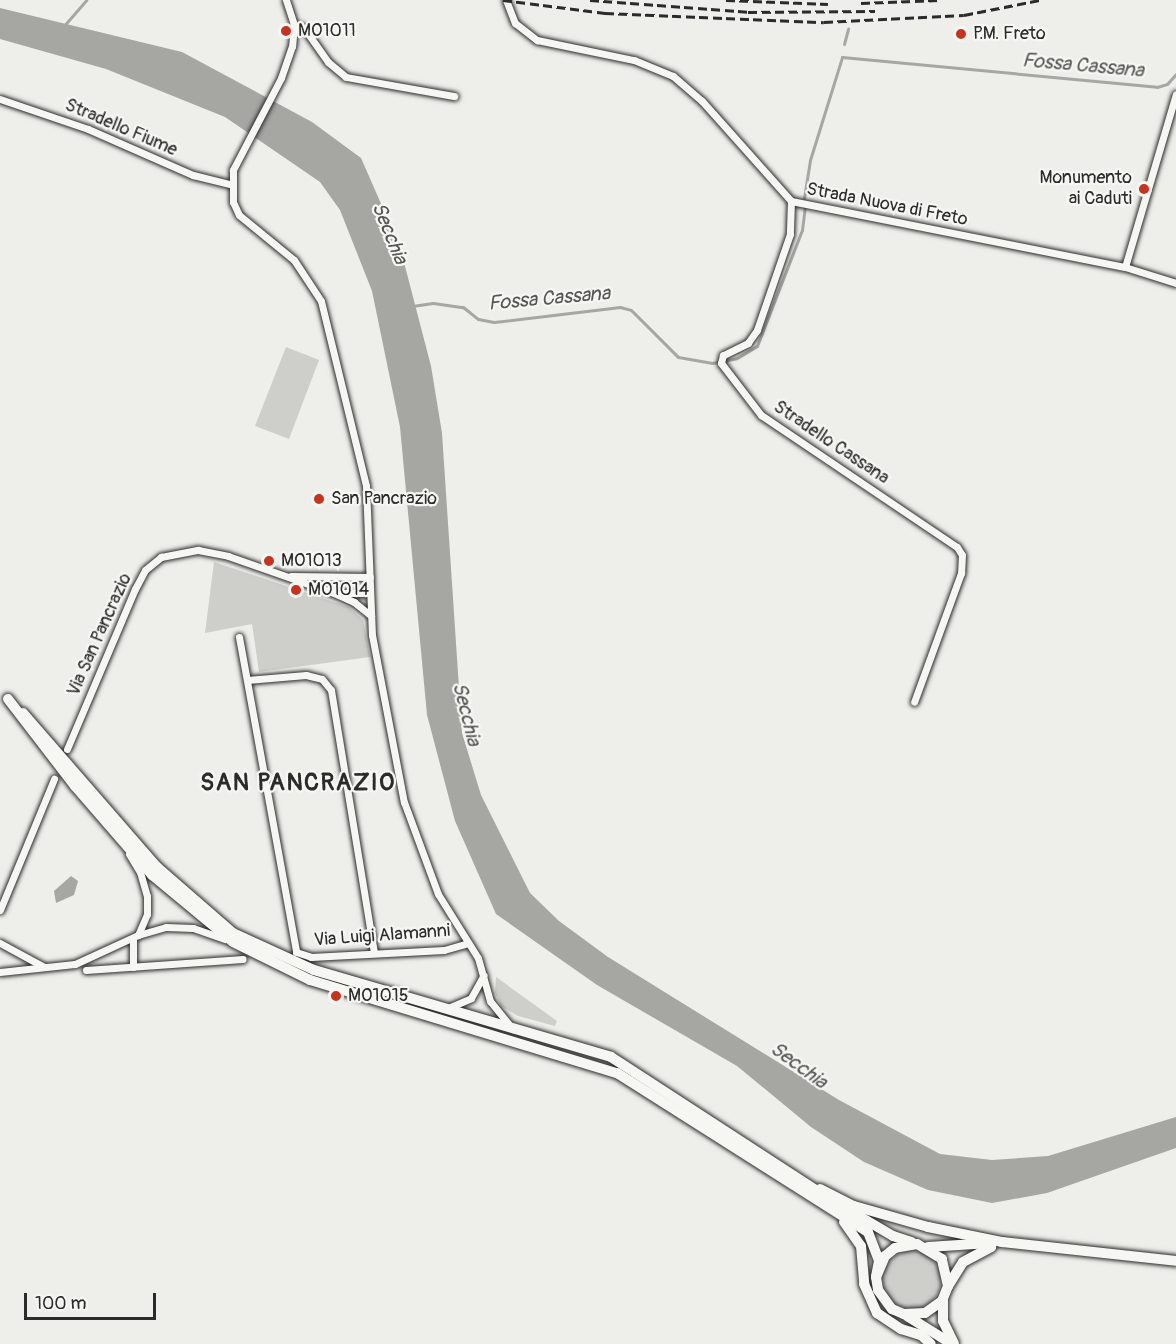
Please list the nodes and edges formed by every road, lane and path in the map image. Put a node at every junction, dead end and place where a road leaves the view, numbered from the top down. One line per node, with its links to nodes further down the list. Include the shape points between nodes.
1 (286, 0): 3 (street)
2 (506, 0): 8 (street, Strada Nuova di Freto, via 515,23 537,40 633,60 673,76 702,101)
3 (294, 26): 5 (street, via 304,28 328,62 346,77); 7 (street, via 281,78 237,160)
4 (1176, 94): 9 (street)
5 (454, 96)
6 (0, 99): 7 (street, Stradello Fiume, via 79,125 193,175)
7 (230, 184): 12 (street, via 239,215 294,260 321,301 366,486)
8 (791, 201): 9 (street, Strada Nuova di Freto); 20 (street, Stradello Cassana, via 788,243 757,330 748,344 723,355 721,363 761,415 957,547 962,555 961,573)
9 (1125, 267): 10 (street, Strada Nuova di Freto)
10 (1176, 283)
11 (285, 576): 12 (street, Via San Pancrazio, via 335,580); 13 (street, Via San Pancrazio); 21 (street, Via San Pancrazio, via 198,550 170,554 153,563 135,589)
12 (370, 577): 14 (street)
13 (334, 593): 14 (street, Via San Pancrazio); 15 (street, Via San Pancrazio)
14 (370, 593): 15 (street)
15 (371, 616): 28 (street, via 384,711 414,838 438,894)
16 (239, 637): 17 (street, Via Luigi Alamanni)
17 (247, 680): 29 (street, Via Luigi Alamanni, via 293,946 305,956); 29 (street, via 306,675 322,679 331,690)
18 (0, 689): 19 (main road)
19 (8, 699): 23 (main road); 36 (main road, via 37,726 157,867 233,933 314,970)
20 (914, 702)
21 (67, 749)
22 (54, 779): 24 (street)
23 (118, 837): 25 (street, via 144,883 147,914); 26 (main road, via 174,895)
24 (0, 910)
25 (136, 936): 26 (street, via 155,929 183,927); 31 (street); 32 (street, via 96,957)
26 (233, 942): 39 (main road, via 310,980 617,1073)
27 (0, 943): 32 (street)
28 (468, 943): 29 (street, Via Luigi Alamanni, via 444,950); 35 (street)
29 (374, 953)
30 (243, 959): 31 (street)
31 (133, 967): 33 (street)
32 (50, 968): 34 (street)
33 (86, 970)
34 (0, 972)
35 (484, 975): 36 (street, via 471,998); 37 (street, via 490,1001)
36 (444, 1009): 37 (main road)
37 (513, 1029): 38 (main road, via 619,1061)
38 (817, 1188): 40 (main road, via 854,1206); 41 (main road, via 871,1224)
39 (836, 1214): 43 (main road, via 873,1240 879,1261); 46 (main road, via 861,1246 864,1284 877,1313)
40 (1002, 1242): 41 (main road); 42 (main road); 44 (main road, via 963,1262)
41 (923, 1246): 43 (main road, via 906,1244 885,1256); 44 (main road, via 946,1268)
42 (1176, 1261)
43 (876, 1277): 45 (main road, via 883,1301)
44 (947, 1288): 45 (main road, via 934,1308); 47 (main road, via 941,1313)
45 (904, 1314): 47 (main road)
46 (931, 1344)
47 (953, 1344)

